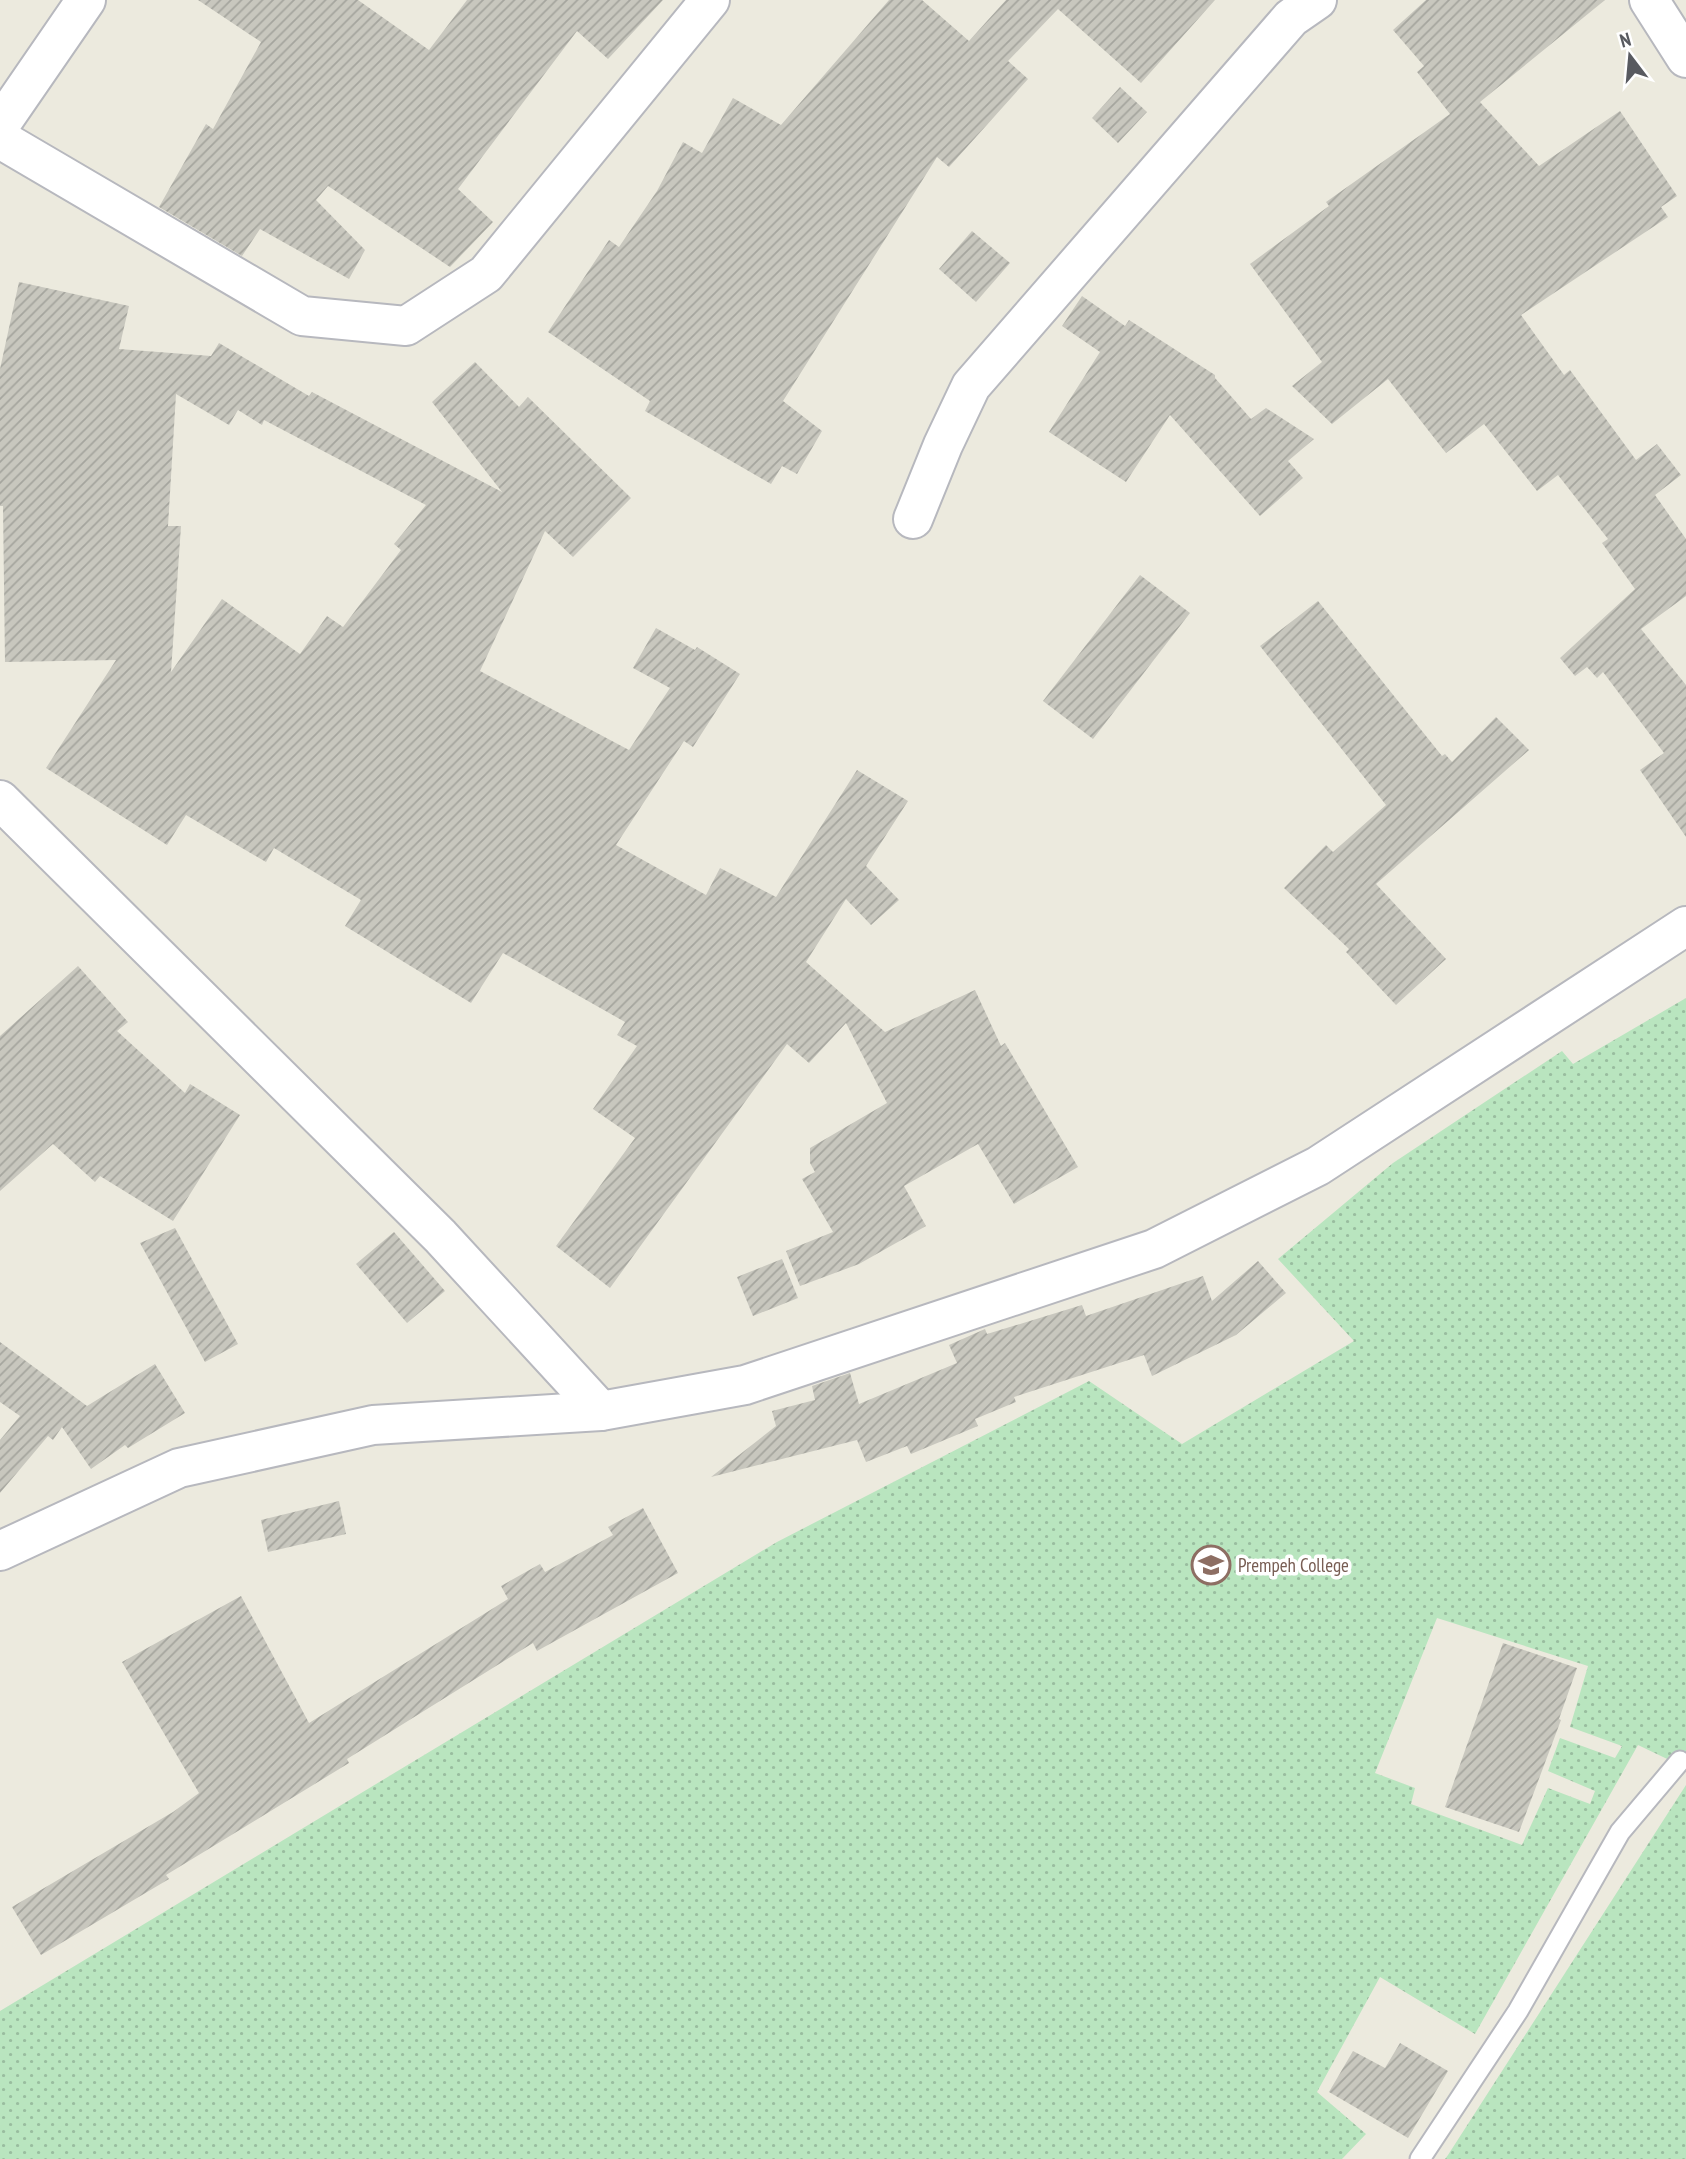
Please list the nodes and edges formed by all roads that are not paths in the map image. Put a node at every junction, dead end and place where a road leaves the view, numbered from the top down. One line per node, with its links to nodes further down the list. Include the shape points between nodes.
1 (86, 0): 6 (street)
2 (710, 0): 7 (street, via 486,274 405,326 302,316)
3 (1317, 0): 8 (street, via 1291,18 971,386)
4 (1649, 0): 5 (street)
5 (1686, 58)
6 (0, 125)
7 (0, 139)
8 (913, 519)
9 (0, 800): 11 (street, via 440,1236)
10 (1686, 926): 11 (street, via 1318,1166 1154,1249 744,1385)
11 (601, 1410): 12 (street, via 373,1425 179,1468)
12 (0, 1551)
13 (1679, 1761): 14 (lane, via 1620,1832 1518,2011)
14 (1420, 2159)

